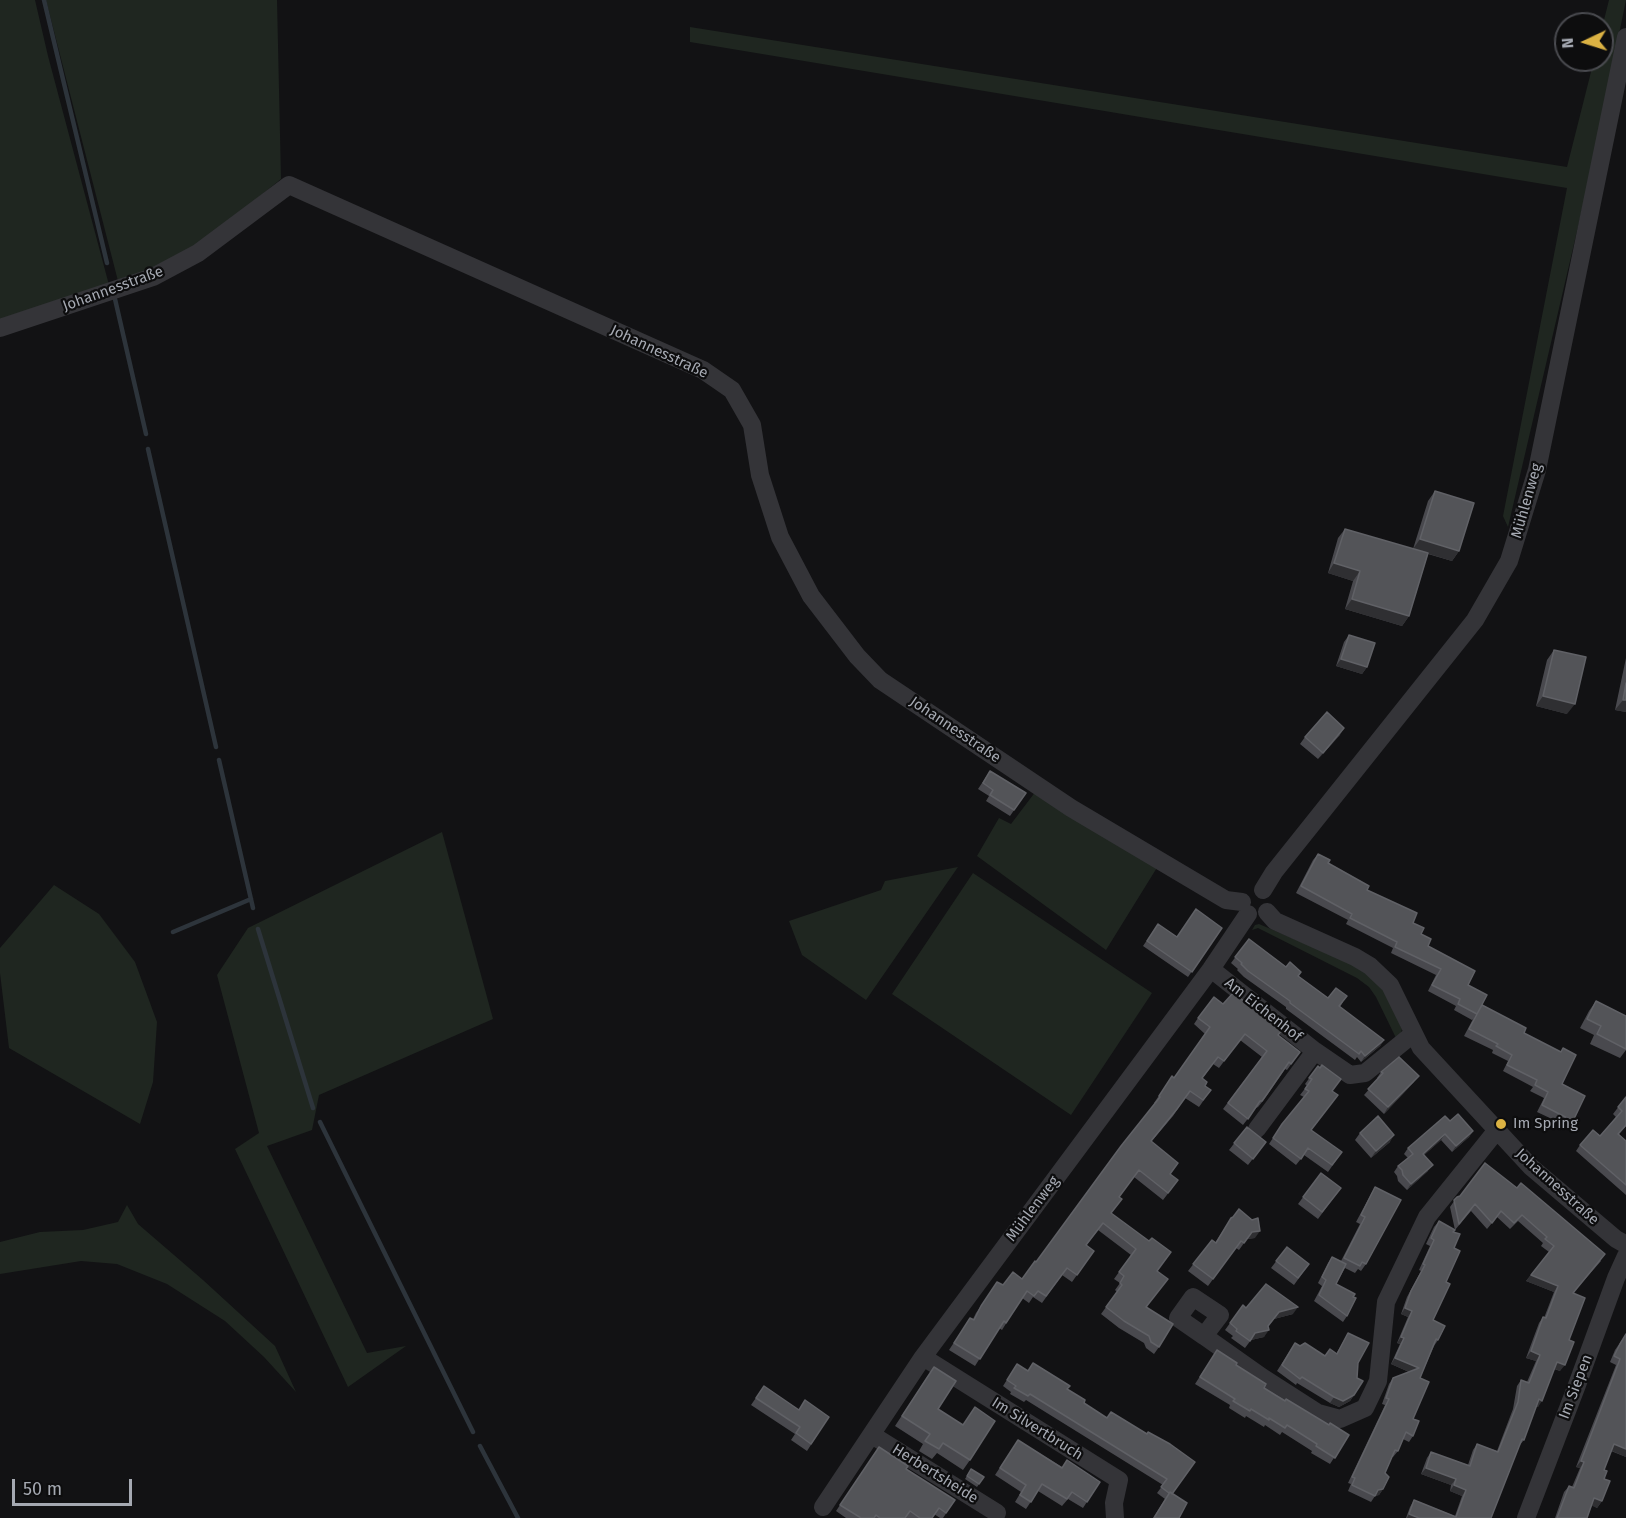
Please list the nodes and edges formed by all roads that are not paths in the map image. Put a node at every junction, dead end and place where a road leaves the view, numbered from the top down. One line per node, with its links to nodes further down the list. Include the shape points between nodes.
1 (1626, 37): 3 (street, Mühlenweg, via 1537,470 1509,561 1475,620)
2 (0, 328): 4 (street, Johannesstraße, via 153,277 198,253 289,185 703,370 732,390 752,425 760,475 780,537 811,596 880,680 1071,808)
3 (1263, 890): 4 (street, Mühlenweg, via 1249,890 1244,895); 5 (street, via 1270,902)
4 (1245, 908): 5 (street, via 1257,916); 6 (street, Mühlenweg)
5 (1267, 912): 7 (street, Johannesstraße, via 1275,921 1370,966 1390,985)
6 (1211, 969): 8 (street, Am Eichenhof); 13 (street, Mühlenweg)
7 (1413, 1034): 8 (street, Am Eichenhof, via 1359,1075 1346,1074); 10 (street, Johannesstraße, via 1421,1048)
8 (1316, 1051): 9 (street, Am Eichenhof)
9 (1257, 1129)
10 (1497, 1130): 11 (street, Johannesstraße, via 1531,1167); 12 (street, via 1427,1217 1386,1302 1378,1381 1365,1408 1340,1419 1318,1413)
11 (1625, 1249): 18 (street, Im Siepen)
12 (1204, 1336)
13 (923, 1357): 14 (street, Mühlenweg); 17 (street, Im Silvertbruch, via 1119,1480)
14 (872, 1435): 15 (street, Mühlenweg); 16 (street, Herbertsheide)
15 (823, 1507)
16 (997, 1513)
17 (1115, 1518)
18 (1526, 1518)

